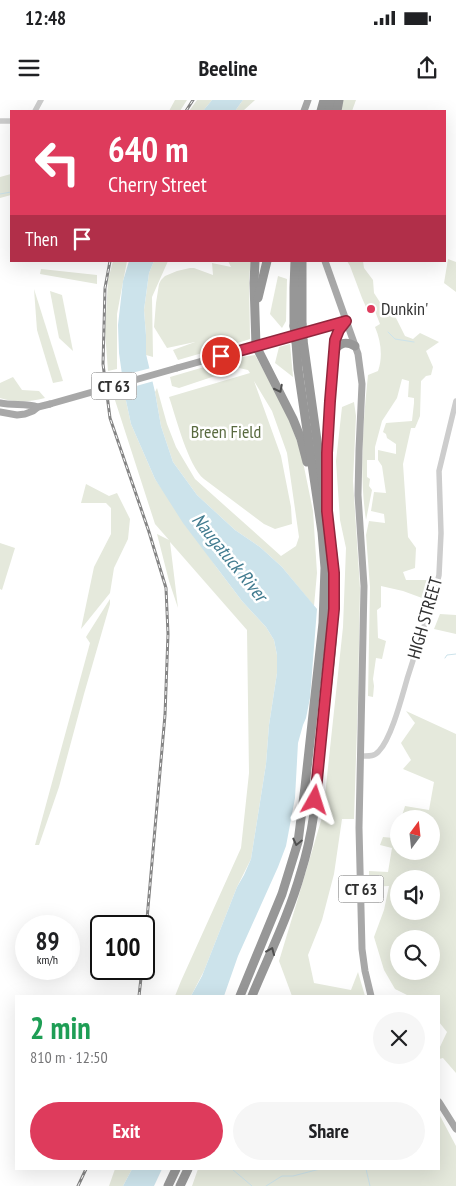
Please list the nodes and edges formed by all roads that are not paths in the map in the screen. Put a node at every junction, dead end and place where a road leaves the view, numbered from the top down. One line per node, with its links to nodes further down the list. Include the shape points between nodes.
1 (255, 262): 6 (highway)
2 (267, 262): 6 (highway)
3 (295, 262): 8 (highway)
4 (302, 262): 8 (highway)
5 (325, 262): 7 (main road)
6 (255, 313): 10 (highway)
7 (346, 321): 10 (main road, CT 63); 11 (main road, CT 63); 12 (highway, via 336,335)
8 (298, 325): 9 (highway, bridge)
9 (299, 341): 17 (highway); 18 (highway, via 300,378)
10 (256, 346): 15 (main road, CT 63, bridge); 18 (highway, one-way to 18, via 299,434)
11 (355, 346): 12 (highway, via 340,343); 19 (main road, CT 63, via 362,384 358,495 364,586)
12 (334, 351): 17 (highway, via 327,453)
13 (456, 401): 19 (street, HIGH STREET, via 439,472 441,533 436,592 396,716 383,745 377,753)
14 (0, 402): 15 (main road, CT 63)
15 (38, 407): 16 (main road, CT 63, via 17,415)
16 (0, 412)
17 (327, 511): 21 (highway, one-way to 17, via 296,888 313,818 334,609 334,573)
18 (322, 532): 20 (highway, one-way to 20, via 324,605 301,824 285,885)
19 (361, 756): 22 (main road, CT 63, via 362,950)
20 (240, 995)
21 (252, 995)
22 (372, 995)
23 (440, 1104): 24 (main road)
24 (456, 1129)
25 (176, 1170): 27 (highway)
26 (188, 1170): 28 (highway)
27 (168, 1186)
28 (180, 1186)

